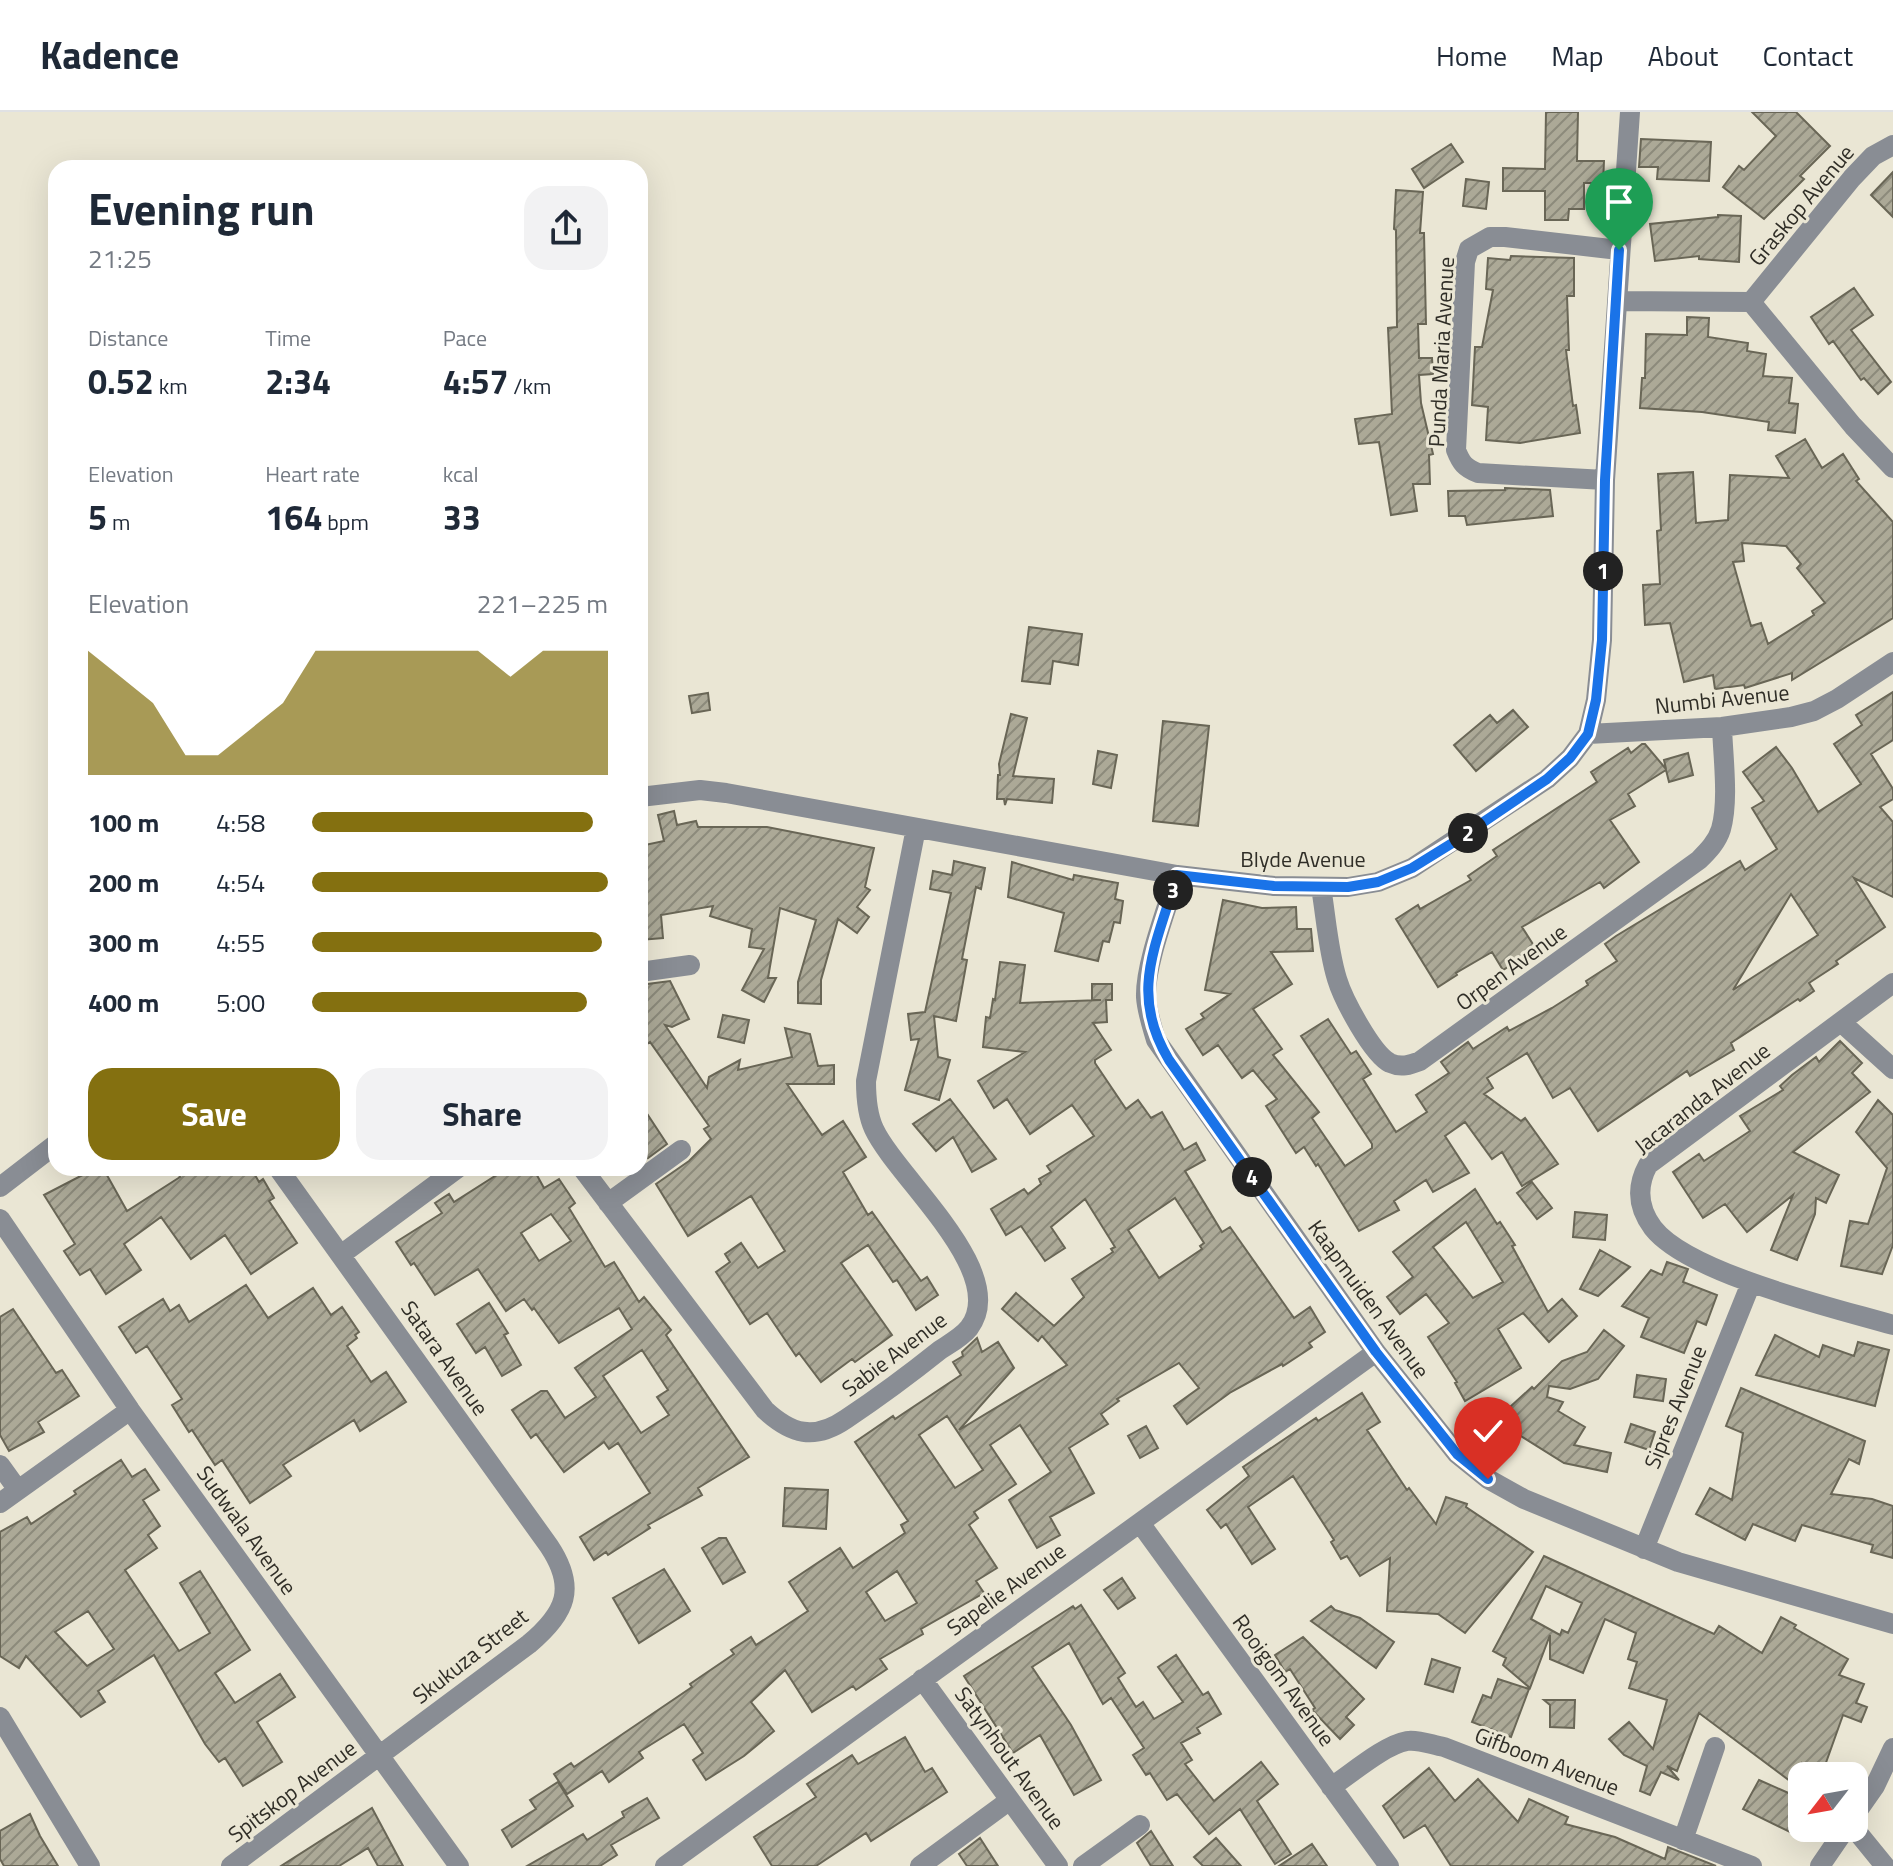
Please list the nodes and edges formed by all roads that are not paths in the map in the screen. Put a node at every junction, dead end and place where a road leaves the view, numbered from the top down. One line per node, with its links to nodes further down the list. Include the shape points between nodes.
1 (1630, 112): 3 (street, Blyde Avenue)
2 (1893, 145): 5 (street, Graskop Avenue, via 1852,178)
3 (1619, 250): 4 (street, Blyde Avenue); 7 (street, Punda Maria Avenue, via 1490,237 1469,249 1465,262 1456,450 1460,461 1478,473)
4 (1618, 301): 5 (street); 7 (street, Blyde Avenue)
5 (1751, 302): 6 (street)
6 (1893, 468)
7 (1605, 480): 10 (street, Blyde Avenue, via 1602,640)
8 (1893, 662): 9 (street, Numbi Avenue, via 1814,711)
9 (1722, 727): 10 (street, Numbi Avenue); 14 (street, Orpen Avenue, via 1724,809 1714,845 1405,1067 1388,1063 1347,1003 1337,980)
10 (1588, 734): 14 (street, Blyde Avenue, via 1547,779 1412,868 1378,882)
11 (648, 796): 12 (street, Blyde Avenue, via 713,792)
12 (916, 828): 13 (street, Blyde Avenue); 28 (street, Sabie Avenue, via 866,1081 866,1104 874,1129 974,1273 979,1308 969,1328 838,1425 799,1432 782,1426 765,1410)
13 (1177, 875): 14 (street, Blyde Avenue); 33 (street, Kaapmuiden Avenue, via 1148,976 1146,995 1156,1040)
14 (1321, 887)
15 (690, 965): 16 (street)
16 (648, 971)
17 (1893, 983): 18 (street, Jacaranda Avenue)
18 (1841, 1022): 19 (street); 31 (street, Jacaranda Avenue, via 1648,1165 1640,1179 1639,1195 1654,1229 1683,1251)
19 (1893, 1069)
20 (48, 1150): 27 (street)
21 (681, 1150): 22 (street)
22 (648, 1174)
23 (284, 1176): 30 (street, Satara Avenue)
24 (447, 1176): 30 (street)
25 (588, 1176): 28 (street, Sabie Avenue)
26 (645, 1176): 28 (street)
27 (0, 1187)
28 (608, 1203)
29 (0, 1219): 34 (street, Sudwala Avenue)
30 (342, 1254): 40 (street, Satara Avenue, via 549,1546)
31 (1751, 1283): 32 (street, Jacaranda Avenue); 39 (street, Sipres Avenue)
32 (1893, 1325)
33 (1376, 1352): 38 (street, Sapelie Avenue); 39 (street, Kaapmuiden Avenue, via 1457,1454 1488,1479)
34 (130, 1410): 36 (street); 46 (street, Sudwala Avenue)
35 (0, 1465): 36 (street)
36 (18, 1490): 37 (street)
37 (0, 1503)
38 (1140, 1523): 42 (street, Sapelie Avenue); 47 (street, Rooigom Avenue)
39 (1644, 1549): 41 (street, Kaapmuiden Avenue)
40 (565, 1580): 46 (street, Skukuza Street, via 558,1615 547,1629)
41 (1893, 1624)
42 (922, 1679): 49 (street, Satynhout Avenue); 57 (street, Sapelie Avenue)
43 (0, 1717): 54 (street)
44 (1715, 1747): 51 (street)
45 (1893, 1748): 48 (street)
46 (381, 1754): 55 (street, Spitskop Avenue); 56 (street, Sudwala Avenue)
47 (1331, 1787): 51 (street, Gifboom Avenue, via 1409,1740 1444,1747); 61 (street, Rooigom Avenue)
48 (1868, 1796)
49 (1010, 1800): 58 (street); 59 (street, Satynhout Avenue)
50 (1140, 1825): 60 (street)
51 (1683, 1840): 62 (street, Gifboom Avenue)
52 (1836, 1842): 63 (street)
53 (1865, 1842): 64 (street)
54 (90, 1866)
55 (231, 1866)
56 (459, 1866)
57 (665, 1866)
58 (920, 1866)
59 (1058, 1866)
60 (1083, 1866)
61 (1389, 1866)
62 (1752, 1866)
63 (1820, 1866)
64 (1885, 1866)

